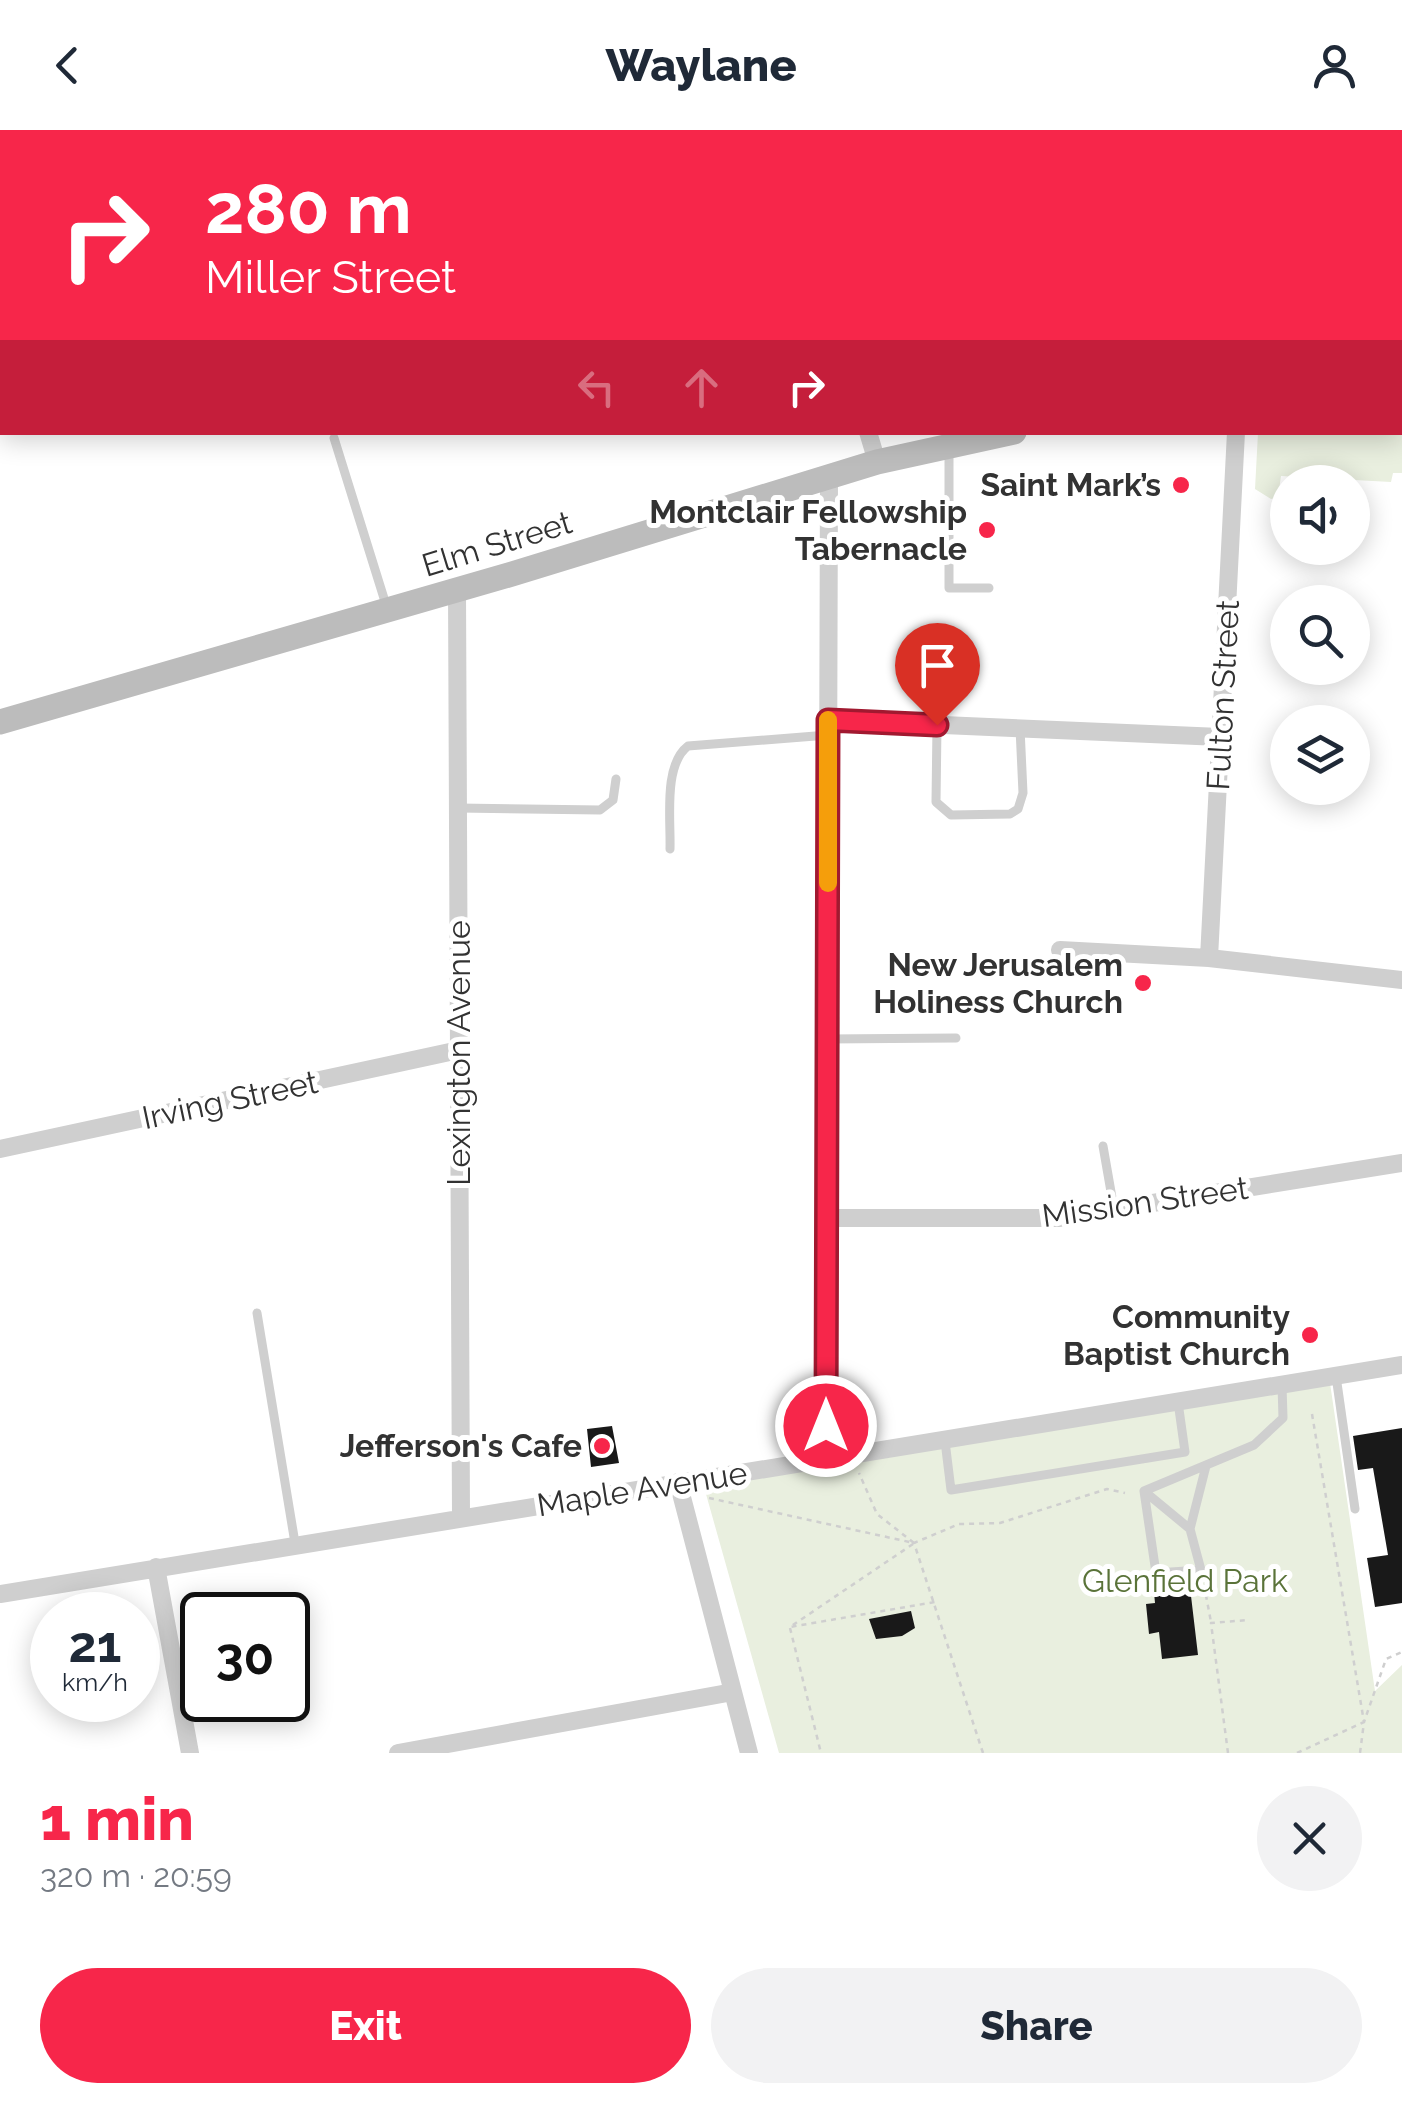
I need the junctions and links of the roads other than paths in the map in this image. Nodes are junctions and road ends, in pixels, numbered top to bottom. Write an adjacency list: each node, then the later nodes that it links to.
1 (869, 435): 6 (street)
2 (1000, 435): 5 (street, Elm Street)
3 (1236, 435): 15 (street, Fulton Street)
4 (334, 438): 10 (lane)
5 (949, 446): 6 (street, Elm Street); 8 (lane)
6 (876, 462): 7 (street, Elm Street)
7 (829, 476): 9 (street, Elm Street); 13 (street)
8 (989, 588)
9 (458, 590): 10 (street, Elm Street); 17 (street, Lexington Avenue)
10 (388, 610): 11 (street, Elm Street)
11 (0, 722)
12 (937, 725): 13 (street); 14 (street); 14 (lane)
13 (828, 728): 18 (lane); 23 (street)
14 (1020, 728): 15 (street)
15 (1220, 738): 20 (street, Fulton Street)
16 (616, 779): 17 (lane)
17 (458, 808): 24 (street, Lexington Avenue)
18 (670, 849)
19 (1060, 950): 20 (street)
20 (1209, 958): 21 (street)
21 (1402, 980)
22 (956, 1038): 23 (lane)
23 (827, 1039): 29 (street)
24 (459, 1050): 26 (street, Irving Street); 41 (street, Lexington Avenue)
25 (1103, 1146): 28 (lane)
26 (0, 1149)
27 (1402, 1163): 28 (street, Mission Street)
28 (1114, 1209): 29 (street, Mission Street)
29 (827, 1218): 36 (street)
30 (256, 1313): 43 (lane)
31 (1402, 1364): 32 (street, Maple Avenue)
32 (1336, 1376): 33 (street, Maple Avenue); 40 (lane)
33 (1282, 1384): 34 (street, Maple Avenue); 37 (lane)
34 (1178, 1402): 35 (street, Maple Avenue); 35 (lane)
35 (945, 1441): 36 (street, Maple Avenue)
36 (826, 1460): 38 (street, Maple Avenue)
37 (1206, 1466): 39 (lane); 42 (lane)
38 (678, 1482): 41 (street, Maple Avenue); 46 (street)
39 (1144, 1491): 42 (lane); 42 (lane)
40 (1355, 1510)
41 (461, 1517): 43 (street, Maple Avenue)
42 (1190, 1529)
43 (295, 1543): 44 (street, Maple Avenue)
44 (156, 1567): 45 (street, Maple Avenue); 47 (street)
45 (0, 1594)
46 (733, 1692): 48 (street); 49 (street)
47 (190, 1753)
48 (398, 1753)
49 (749, 1753)

